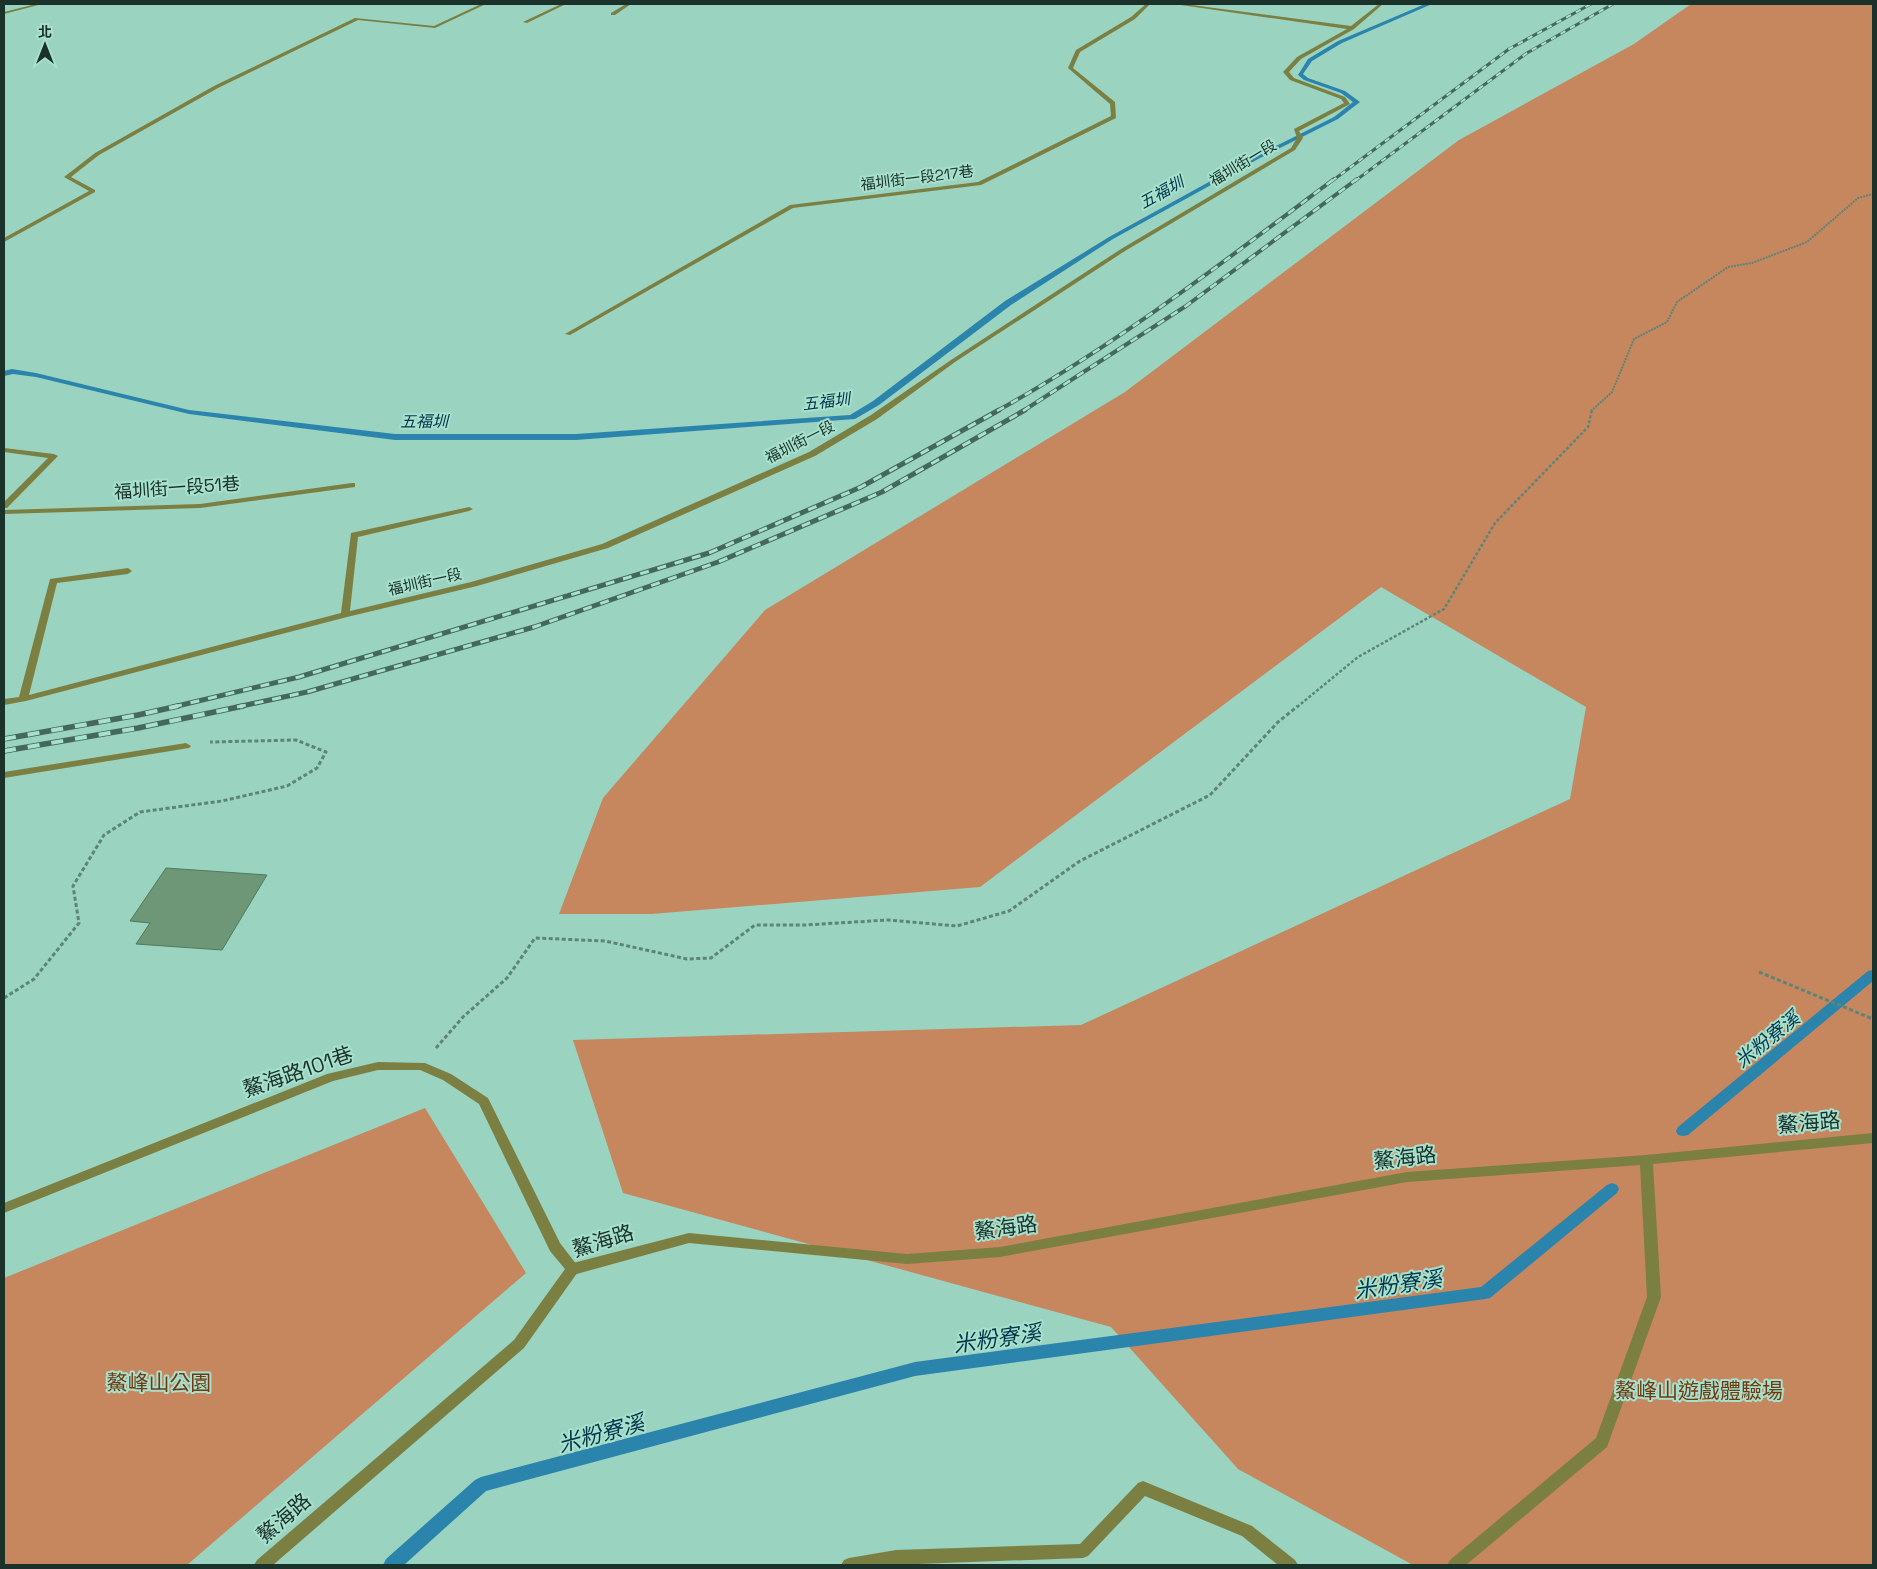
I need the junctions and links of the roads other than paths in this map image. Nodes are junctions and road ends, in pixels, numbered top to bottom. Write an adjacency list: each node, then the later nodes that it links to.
1 (40, 4): 8 (street)
2 (484, 4): 12 (street)
3 (564, 4): 10 (street)
4 (629, 4): 9 (street)
5 (1148, 4): 13 (street, 福圳街一段217巷)
6 (1176, 4): 11 (street)
7 (1381, 4): 11 (street, 福圳街一段)
8 (4, 13)
9 (613, 14)
10 (524, 22)
11 (1352, 28): 20 (street, 福圳街一段)
12 (4, 240)
13 (568, 334)
14 (4, 450): 16 (street)
15 (352, 485): 18 (street, 福圳街一段51巷)
16 (4, 506)
17 (469, 509): 20 (street)
18 (4, 512)
19 (128, 571): 21 (street)
20 (345, 615): 21 (street, 福圳街一段)
21 (23, 699): 22 (street, 福圳街一段)
22 (4, 702)
23 (186, 746): 24 (street)
24 (4, 775)
25 (1873, 1138): 26 (street, 鰲海路)
26 (1646, 1160): 28 (street, 鰲海路); 32 (street)
27 (4, 1208): 28 (street, 鰲海路101巷)
28 (573, 1269): 29 (street, 鰲海路)
29 (262, 1565)
30 (849, 1565): 31 (street)
31 (1290, 1565)
32 (1455, 1565)

